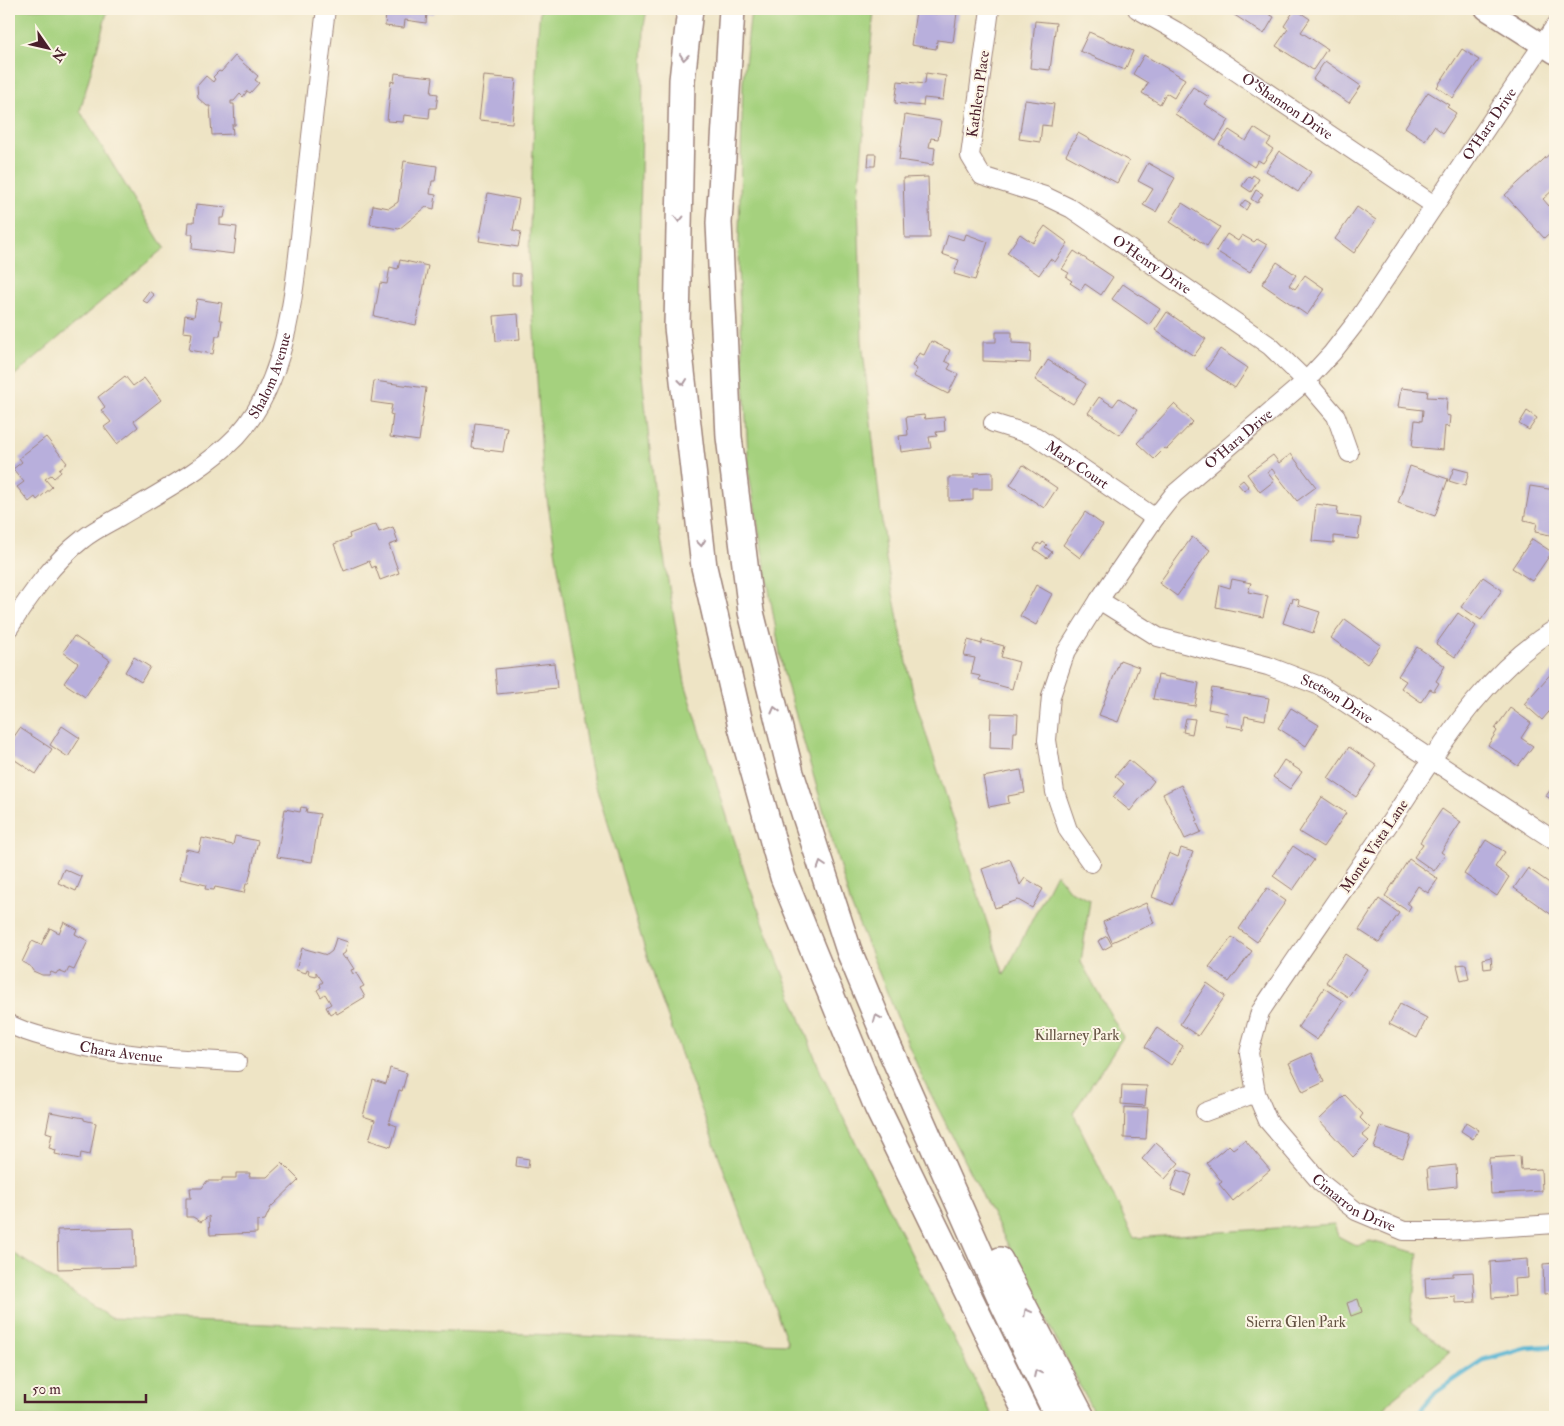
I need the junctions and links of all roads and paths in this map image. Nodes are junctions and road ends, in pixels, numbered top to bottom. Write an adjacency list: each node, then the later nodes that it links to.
1 (326, 9): 16 (street, Shalom Avenue)
2 (690, 9): 28 (highway, one-way to 28)
3 (732, 9): 22 (highway, one-way to 3)
4 (990, 9): 9 (street, Kathleen Place)
5 (1138, 9): 10 (street, O'Shannon Drive)
6 (1486, 9): 8 (main road)
7 (1555, 26): 8 (street, O'Hara Drive)
8 (1549, 49): 10 (street, O'Hara Drive)
9 (982, 176): 11 (street, O'Henry Drive)
10 (1434, 205): 11 (street, O'Hara Drive)
11 (1306, 381): 13 (street, O'Henry Drive); 14 (street, O'Hara Drive)
12 (993, 423): 14 (street, Mary Court)
13 (1349, 453)
14 (1155, 518): 15 (street, O'Hara Drive)
15 (1099, 600): 18 (street, Stetson Drive); 20 (street, O'Hara Drive)
16 (9, 628)
17 (1555, 629): 18 (street, Monte Vista Lane)
18 (1432, 760): 19 (street, Stetson Drive); 24 (street, Monte Vista Lane)
19 (1555, 841)
20 (1091, 863)
21 (9, 1024): 23 (street, Chara Avenue)
22 (889, 1047): 29 (highway, one-way to 22); 30 (highway, one-way to 22)
23 (237, 1062)
24 (1256, 1093): 25 (street); 26 (street, Monte Vista Lane)
25 (1204, 1112)
26 (1268, 1121): 27 (street, Cimarron Drive)
27 (1555, 1224)
28 (1028, 1417)
29 (1058, 1417)
30 (1082, 1417)

